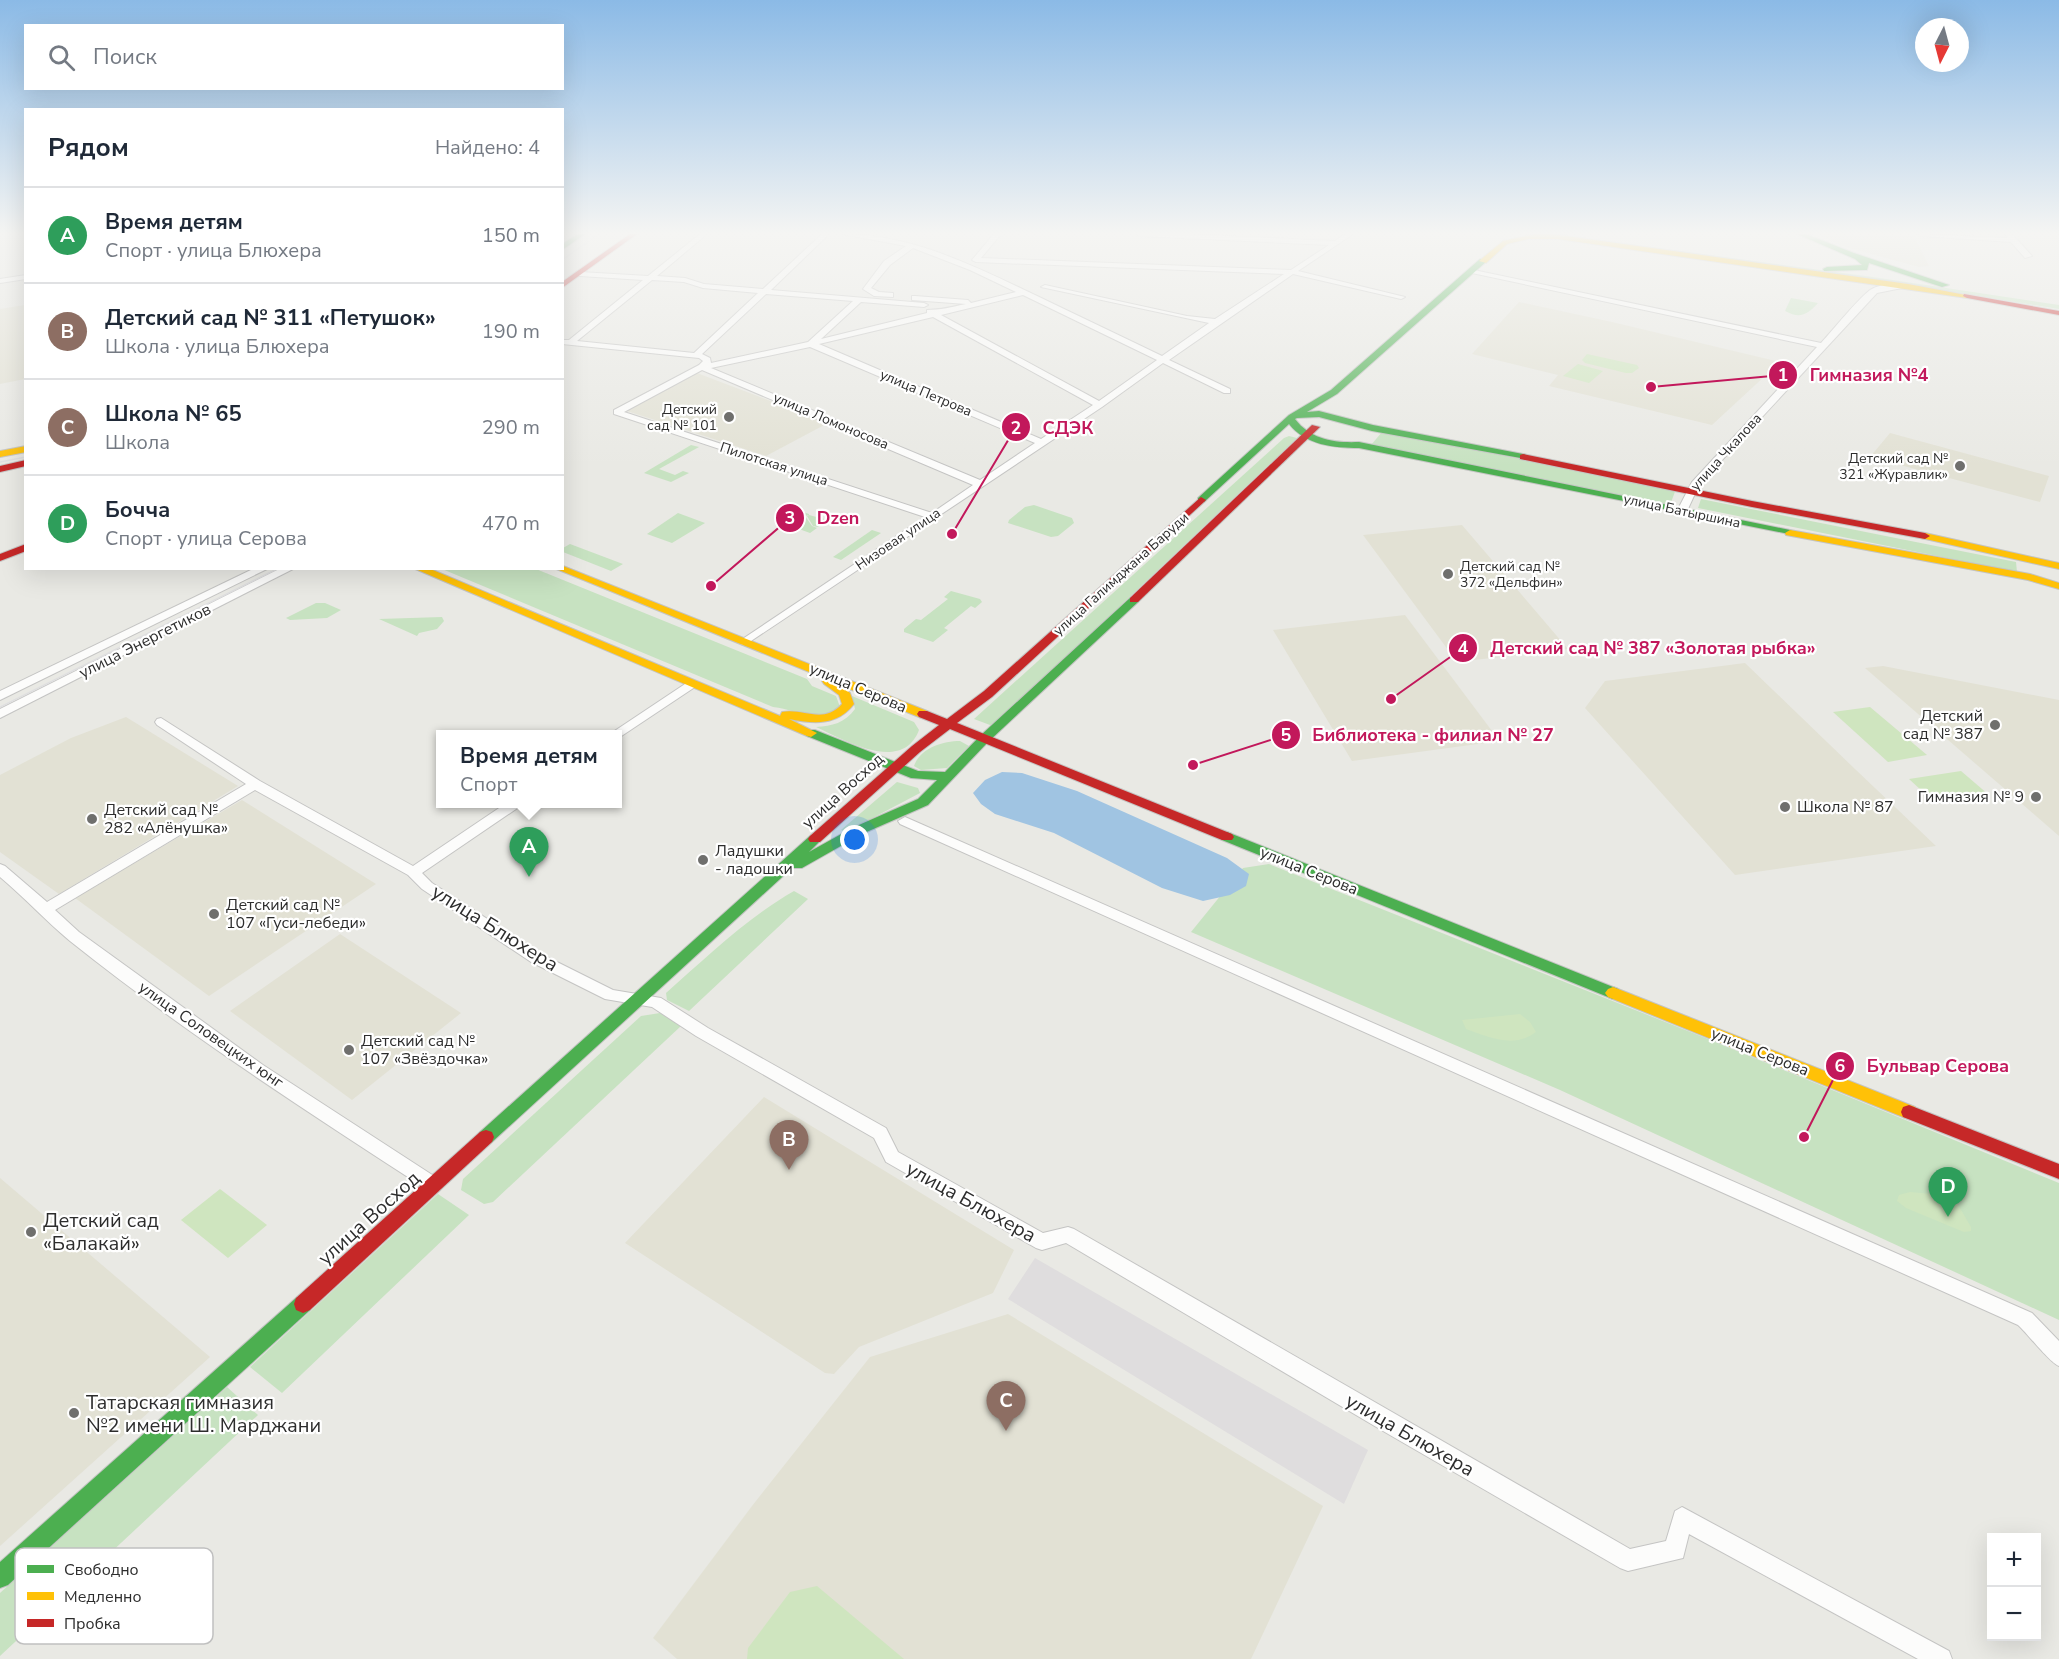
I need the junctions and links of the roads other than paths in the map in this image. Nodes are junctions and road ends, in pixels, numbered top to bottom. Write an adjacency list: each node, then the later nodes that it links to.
1 (607, 311): 13 (street)
2 (743, 311): 16 (street)
3 (846, 311): 14 (street)
4 (944, 311): 11 (street)
5 (1065, 311): 17 (street)
6 (1157, 311): 12 (street)
7 (1232, 311): 12 (street, Низовая улица)
8 (1426, 311): 20 (street)
9 (1661, 311): 15 (street)
10 (1855, 311): 15 (street, улица Чкалова)
11 (932, 314): 14 (street); 21 (street)
12 (1216, 322): 17 (street, Низовая улица)
13 (567, 342): 16 (street)
14 (811, 344): 18 (street); 25 (street, улица Петрова)
15 (1822, 346): 31 (street, улица Чкалова)
16 (696, 355): 18 (street)
17 (1163, 359): 19 (street); 21 (street, Низовая улица)
18 (702, 367): 30 (street, улица Ломоносова); 33 (street, Пилотская улица)
19 (1227, 391)
20 (1334, 392): 22 (street, улица Галимджана Баруди); 23 (street)
21 (1099, 405): 25 (street, Низовая улица)
22 (1293, 417): 23 (street, улица Батыршина); 24 (street); 49 (street, улица Галимджана Баруди)
23 (1328, 417): 24 (street, улица Галимджана Баруди); 31 (street, улица Батыршина)
24 (1306, 434): 32 (street, улица Батыршина); 51 (street, улица Галимджана Баруди)
25 (1042, 443): 30 (street, Низовая улица)
26 (24, 449): 27 (street)
27 (0, 454)
28 (24, 462): 29 (street)
29 (0, 468)
30 (980, 484): 33 (street, Низовая улица)
31 (1691, 490): 32 (street, улица Чкалова); 36 (street, улица Батыршина)
32 (1682, 511): 41 (street, улица Батыршина)
33 (932, 516): 42 (street, Низовая улица)
34 (24, 548): 35 (street)
35 (0, 558)
36 (2059, 566)
37 (260, 570): 45 (street, улица Энергетиков)
38 (286, 570): 47 (street, улица Энергетиков)
39 (423, 570): 44 (street)
40 (564, 570): 42 (street, улица Серова)
41 (2059, 586)
42 (745, 642): 43 (street, улица Серова)
43 (808, 666): 46 (street); 49 (street, улица Серова)
44 (691, 684): 46 (street); 50 (street)
45 (0, 696)
46 (752, 710): 52 (street)
47 (0, 714)
48 (161, 722): 54 (street, улица Блюхера)
49 (948, 724): 51 (street, улица Серова); 52 (street, улица Восход)
50 (622, 731)
51 (984, 739): 53 (street, улица Восход); 62 (street, улица Серова)
52 (895, 767): 53 (street); 59 (street, улица Восход)
53 (949, 776): 59 (street, улица Восход)
54 (255, 784): 58 (street, улица Блюхера); 60 (street)
55 (508, 808): 58 (street)
56 (905, 821): 64 (street)
57 (0, 869): 60 (street, улица Соловецких юнг)
58 (413, 872): 61 (street, улица Блюхера)
59 (762, 886): 61 (street, улица Восход)
60 (46, 909): 63 (street, улица Соловецких юнг)
61 (639, 999): 63 (street, улица Восход); 68 (street, улица Блюхера)
62 (2059, 1172)
63 (434, 1185): 65 (street, улица Восход)
64 (2059, 1357)
65 (32, 1548)
66 (15, 1563): 67 (street, улица Восход)
67 (0, 1577)
68 (1941, 1659)

